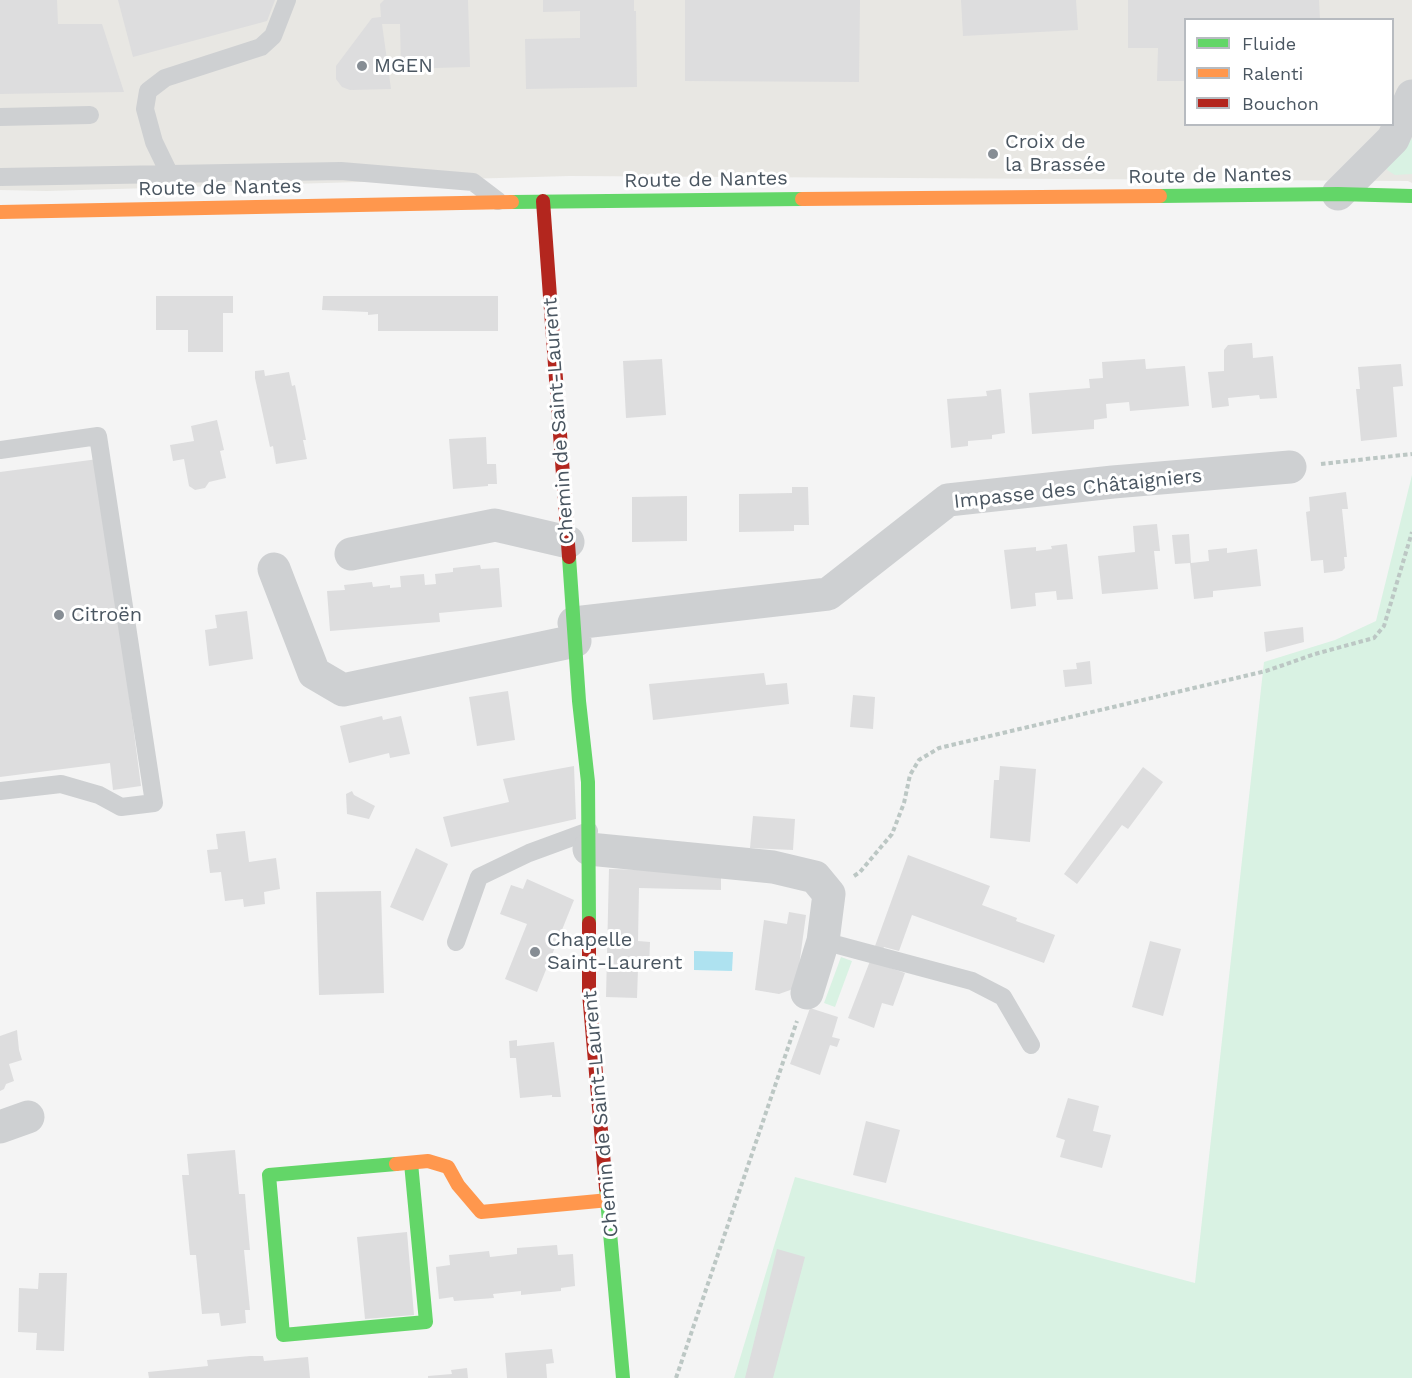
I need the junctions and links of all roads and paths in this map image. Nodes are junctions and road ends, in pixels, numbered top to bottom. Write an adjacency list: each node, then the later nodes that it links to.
1 (287, 0): 5 (lane)
2 (1412, 96): 7 (street)
3 (90, 114): 4 (lane)
4 (0, 117)
5 (169, 173): 6 (lane); 10 (lane)
6 (0, 177)
7 (1338, 194): 8 (street, Route de Nantes); 9 (street, Route de Nantes)
8 (1412, 196)
9 (543, 201): 10 (street, Route de Nantes); 16 (street, Chemin de Saint-Laurent)
10 (500, 202): 11 (street, Route de Nantes)
11 (0, 212)
12 (0, 450): 20 (lane)
13 (1412, 454): 14 (path)
14 (1290, 467): 19 (street, Impasse des Châtaigniers)
15 (1412, 532): 22 (path)
16 (568, 542): 17 (street); 19 (street, Chemin de Saint-Laurent)
17 (351, 554)
18 (274, 569): 19 (street)
19 (574, 632): 21 (street, Chemin de Saint-Laurent)
20 (0, 791)
21 (589, 840): 22 (street); 24 (lane); 28 (street, Chemin de Saint-Laurent)
22 (829, 894): 23 (street)
23 (823, 941): 25 (street); 26 (lane)
24 (456, 942)
25 (807, 993): 30 (path)
26 (1031, 1046)
27 (411, 1163): 27 (street); 28 (street)
28 (609, 1200): 29 (street, Chemin de Saint-Laurent)
29 (623, 1378)
30 (676, 1378)

